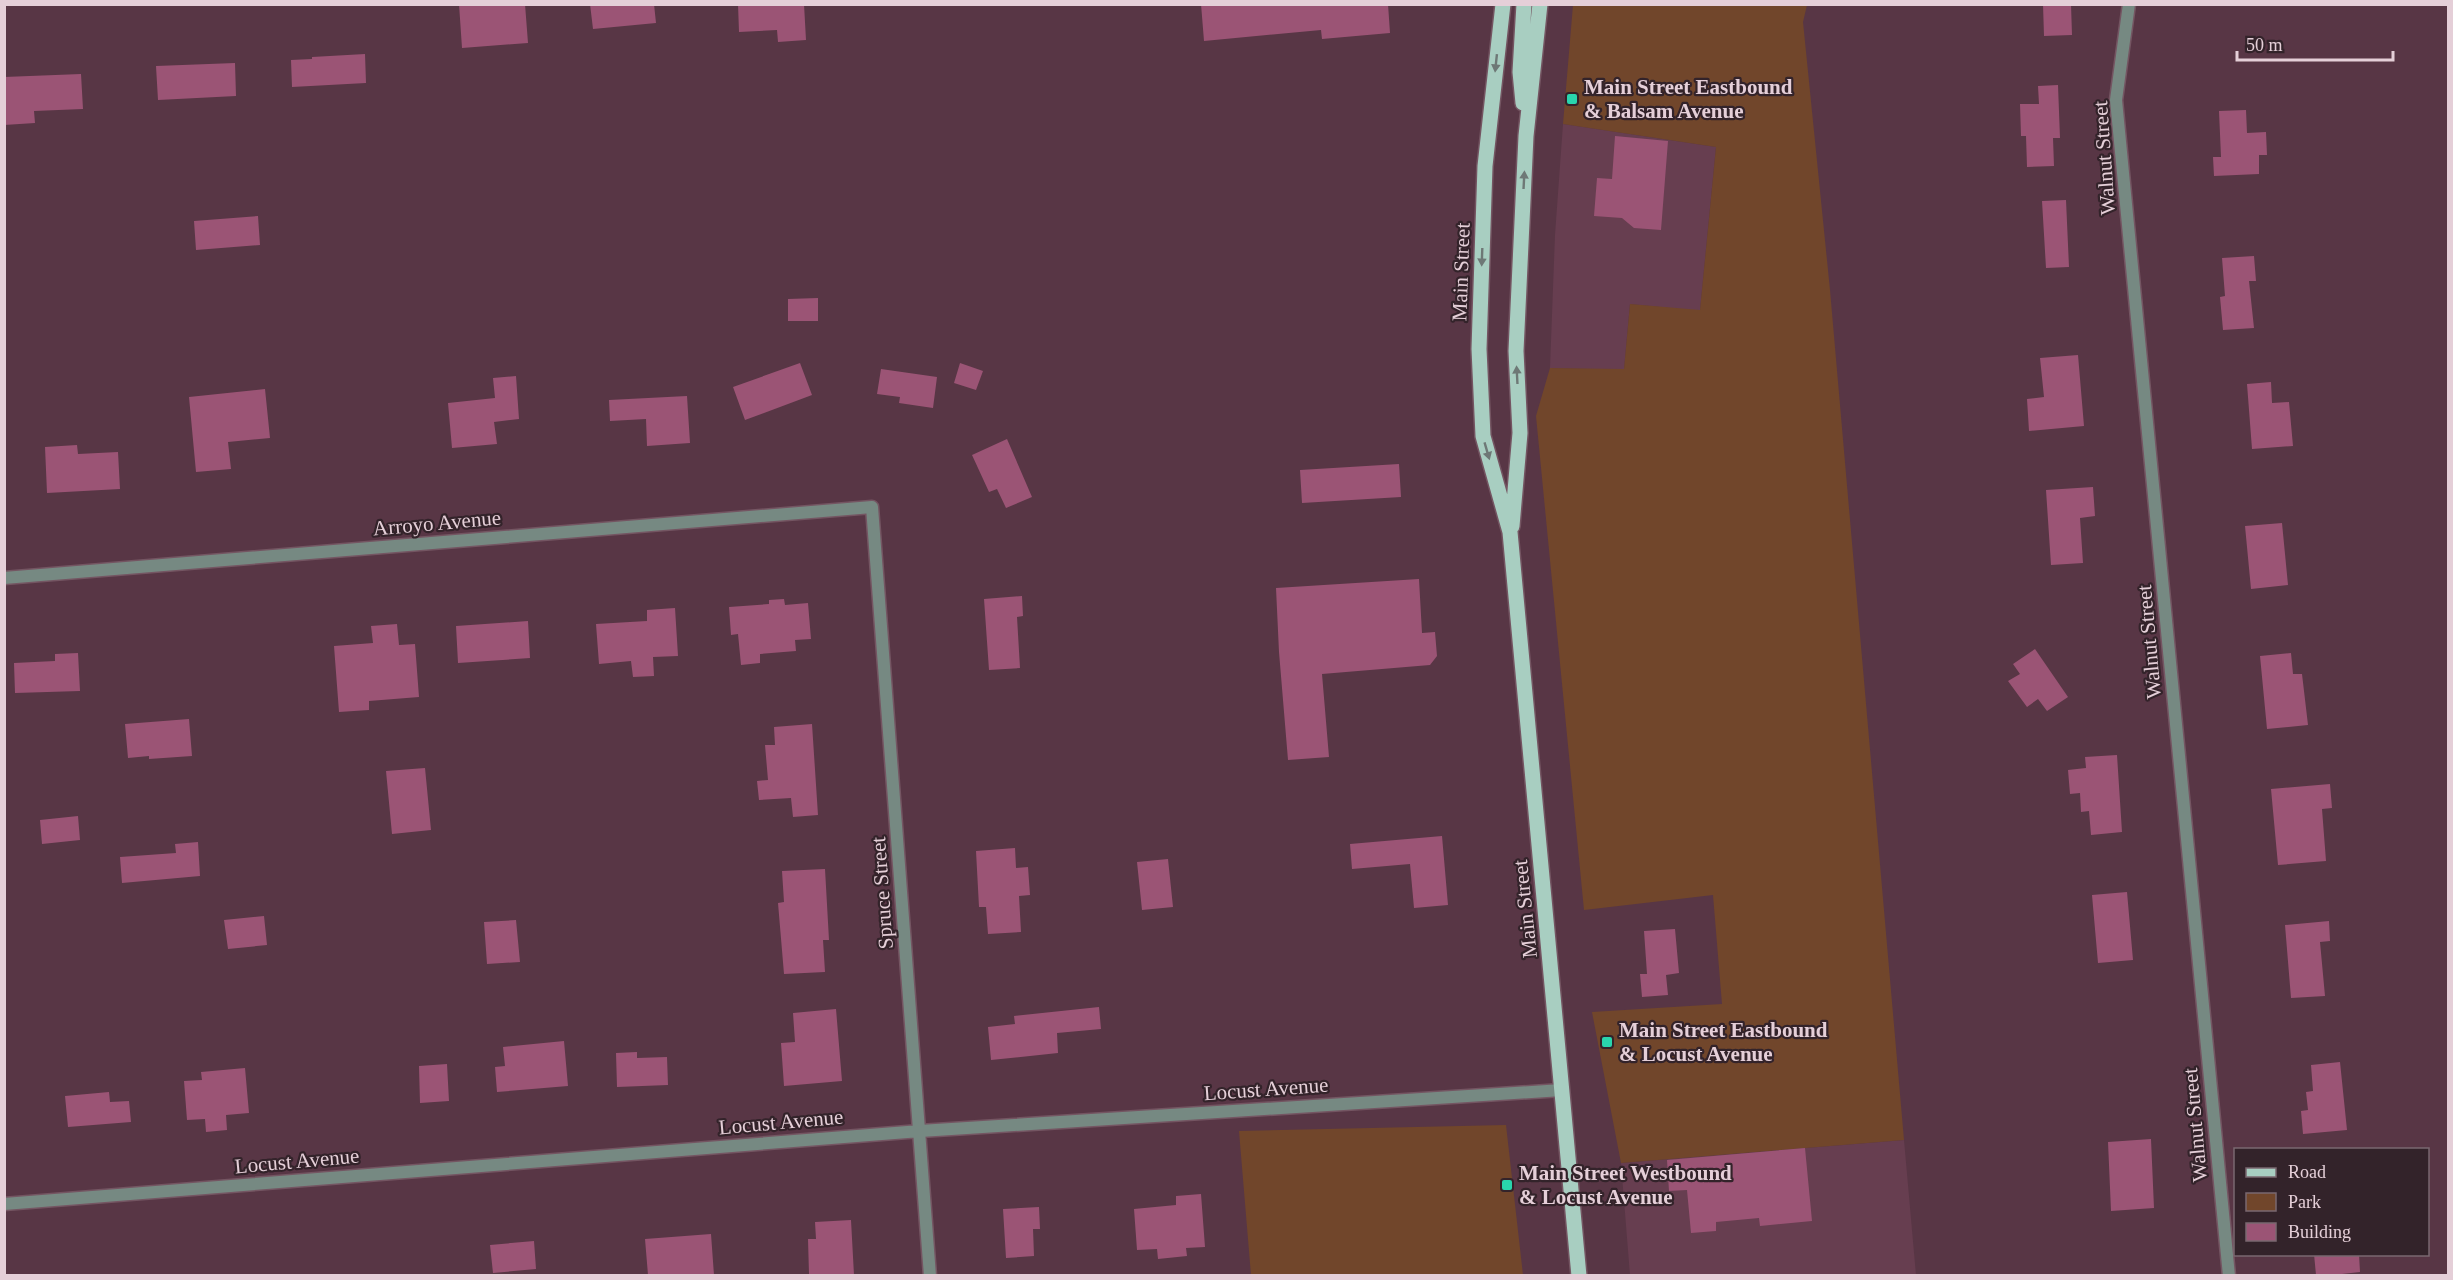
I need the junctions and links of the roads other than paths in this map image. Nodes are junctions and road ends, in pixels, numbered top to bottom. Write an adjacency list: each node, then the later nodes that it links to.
1 (1503, 4): 7 (main road, Main Street, one-way to 7)
2 (1524, 4): 5 (main road)
3 (1540, 4): 5 (main road, Main Street)
4 (2129, 4): 14 (street, Walnut Street)
5 (1526, 136): 7 (main road, Main Street, one-way to 5)
6 (872, 507): 8 (street, Arroyo Avenue); 10 (street, Spruce Street)
7 (1511, 538): 9 (main road, Main Street)
8 (4, 578)
9 (1562, 1090): 10 (street, Locust Avenue); 13 (main road, Main Street)
10 (920, 1131): 11 (street, Locust Avenue); 12 (street, Spruce Street)
11 (4, 1204)
12 (930, 1275)
13 (1579, 1275)
14 (2229, 1275)

